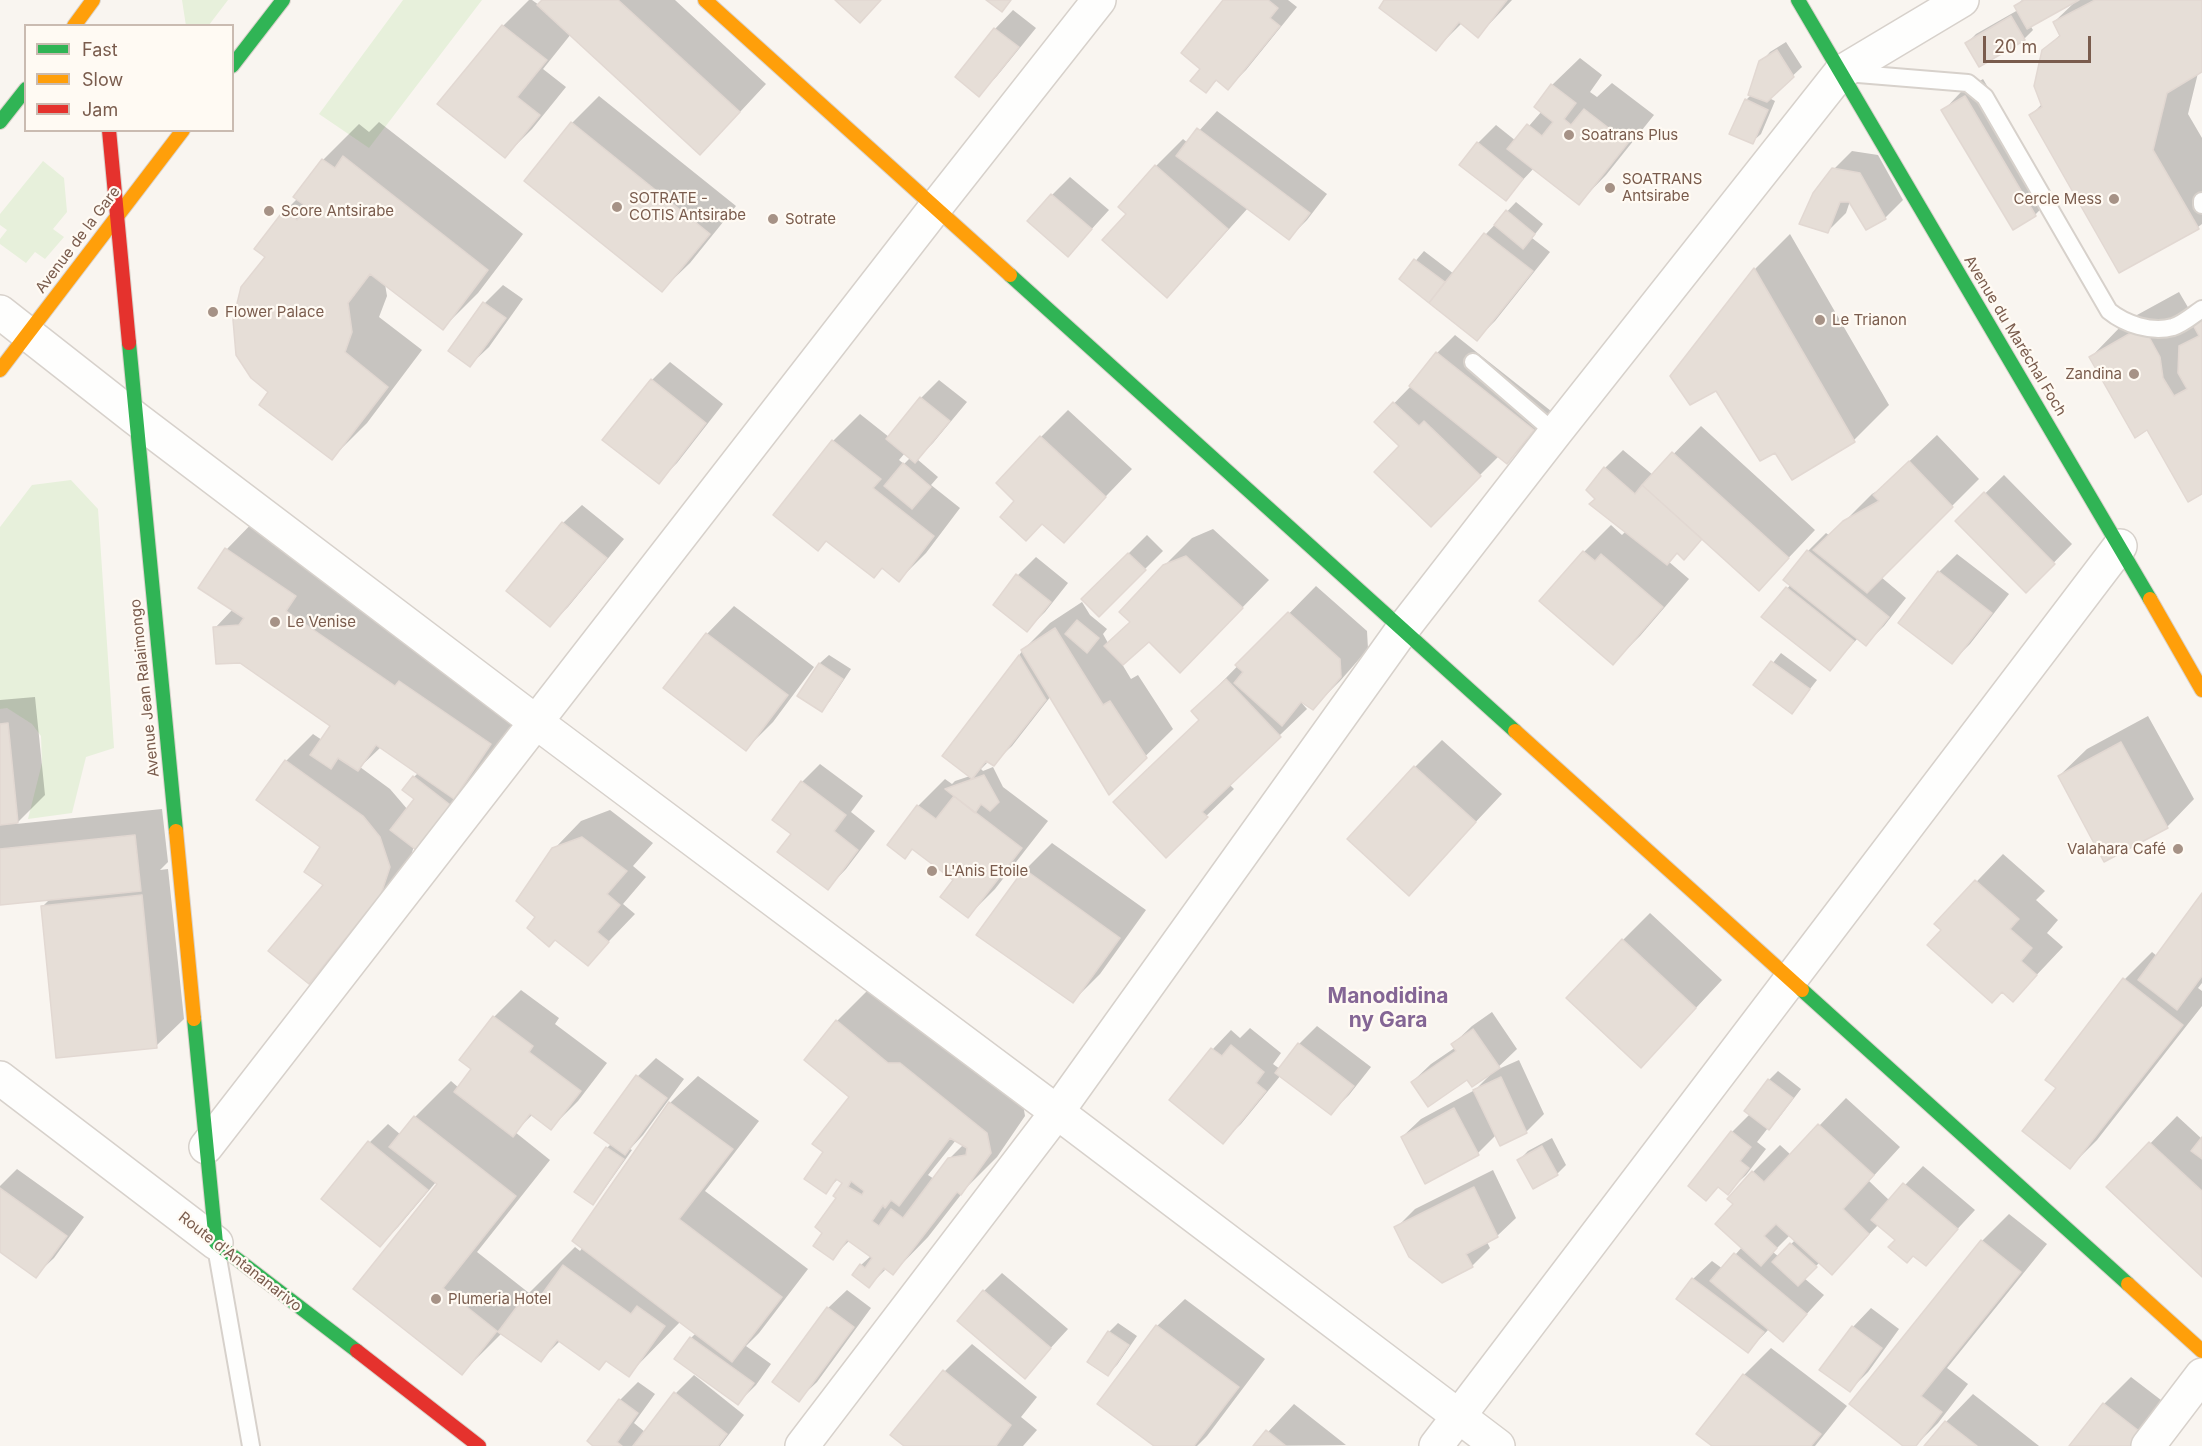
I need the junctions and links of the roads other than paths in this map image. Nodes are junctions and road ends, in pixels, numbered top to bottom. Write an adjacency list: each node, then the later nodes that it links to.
1 (94, 0): 7 (street); 8 (street)
2 (283, 0): 9 (street)
3 (705, 0): 15 (street)
4 (1099, 0): 15 (street)
5 (1798, 0): 10 (street, Avenue du Maréchal Foch)
6 (1962, 0): 10 (street)
7 (97, 17)
8 (76, 24)
9 (234, 63)
10 (1840, 73): 17 (lane); 23 (street); 24 (street, Avenue du Maréchal Foch)
11 (24, 92): 12 (street)
12 (0, 122)
13 (109, 132): 16 (street, Avenue Jean Ralaimongo)
14 (181, 132): 16 (street, Avenue de la Gare)
15 (935, 208): 25 (street); 27 (street)
16 (118, 215): 19 (street, Avenue de la Gare); 22 (street, Avenue Jean Ralaimongo)
17 (2202, 309)
18 (0, 312): 19 (street)
19 (27, 334): 21 (street, Avenue de la Gare); 22 (street)
20 (1473, 362): 23 (lane)
21 (0, 370)
22 (135, 417): 27 (street); 31 (street, Avenue Jean Ralaimongo)
23 (1555, 433): 25 (street)
24 (2120, 546): 26 (street, Avenue du Maréchal Foch); 28 (street)
25 (1402, 630): 28 (street); 30 (street)
26 (2202, 690)
27 (536, 722): 30 (street); 31 (street)
28 (1790, 979): 33 (street); 35 (street)
29 (0, 1078): 32 (street, Route d'Antananarivo)
30 (1057, 1112): 35 (street); 38 (street)
31 (206, 1147): 32 (street, Avenue Jean Ralaimongo)
32 (216, 1243): 36 (lane); 37 (street, Route d'Antananarivo)
33 (2202, 1351)
34 (2202, 1375): 41 (street)
35 (1461, 1416): 39 (street); 40 (street)
36 (251, 1446)
37 (479, 1446)
38 (802, 1446)
39 (1436, 1446)
40 (1498, 1446)
41 (2148, 1446)

